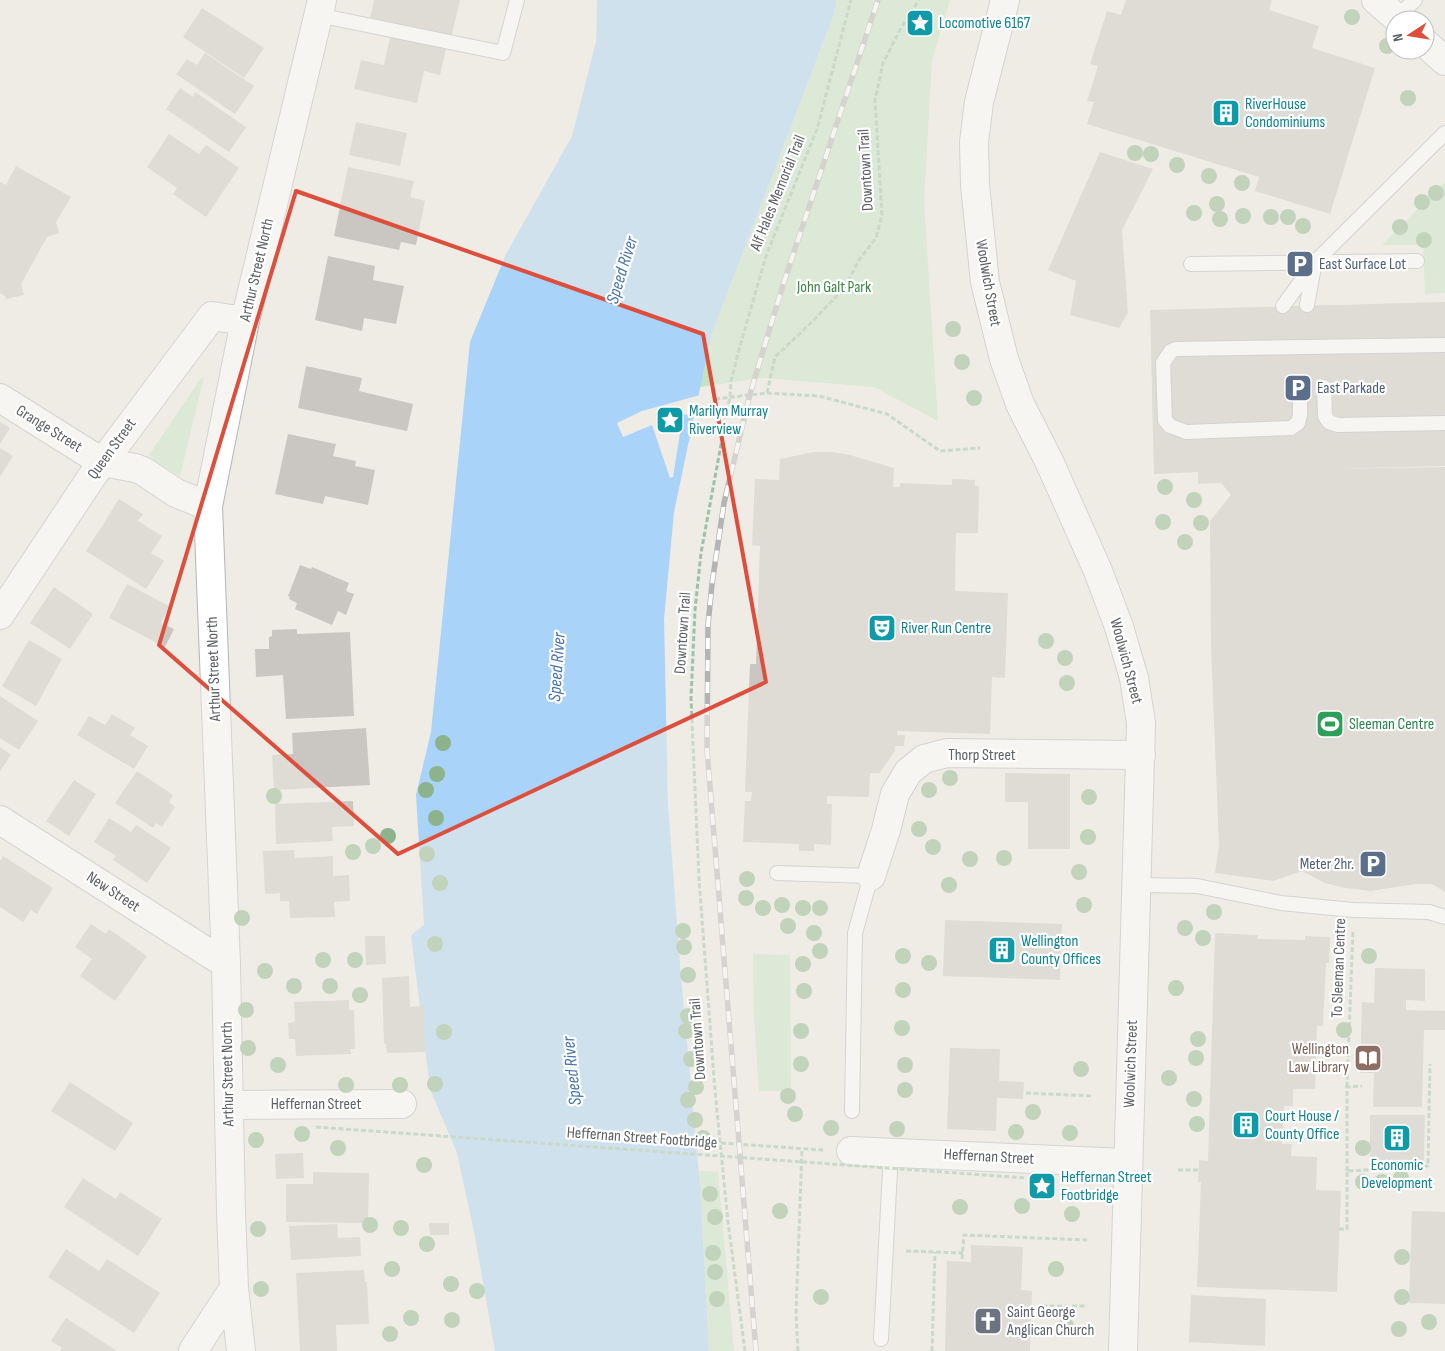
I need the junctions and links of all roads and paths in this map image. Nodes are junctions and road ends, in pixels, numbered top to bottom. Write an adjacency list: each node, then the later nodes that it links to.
1 (517, 0): 6 (lane)
2 (851, 0): 21 (path, Alf Hales Memorial Trail)
3 (919, 0): 20 (path, Downtown Trail)
4 (1005, 0): 29 (street, Woolwich Street)
5 (1376, 0): 7 (street)
6 (320, 7): 16 (street, Arthur Street North)
7 (1397, 10)
8 (1435, 52): 9 (street)
9 (1445, 61)
10 (1445, 132): 12 (lane)
11 (1417, 260): 12 (lane)
12 (1315, 262): 13 (lane); 14 (lane); 15 (lane)
13 (1191, 264)
14 (1307, 305)
15 (1283, 306)
16 (244, 321): 26 (street, Queen Street); 27 (street, Arthur Street North)
17 (1445, 345): 18 (lane)
18 (1300, 388)
19 (1324, 388): 24 (lane)
20 (767, 393): 21 (path); 25 (path)
21 (730, 396): 23 (path); 46 (path, Downtown Trail)
22 (0, 398): 26 (street, Grange Street)
23 (716, 399)
24 (1445, 423)
25 (980, 448)
26 (102, 462): 27 (street, Grange Street); 28 (street, Queen Street)
27 (208, 506): 36 (street, Arthur Street North)
28 (0, 615)
29 (1141, 755): 32 (street, Thorp Street); 33 (street, Woolwich Street)
30 (0, 820): 36 (street, New Street)
31 (777, 873): 32 (lane)
32 (871, 876): 44 (lane)
33 (1137, 885): 34 (lane); 50 (street, Woolwich Street)
34 (1353, 910): 35 (lane); 39 (path, To Sleeman Centre)
35 (1445, 917)
36 (226, 964): 43 (street, Arthur Street North)
37 (1430, 1064): 53 (path)
38 (1362, 1086): 39 (path)
39 (1347, 1087): 53 (path, To Sleeman Centre)
40 (1026, 1093): 41 (path)
41 (1093, 1096)
42 (402, 1104): 43 (street, Heffernan Street)
43 (229, 1105): 61 (street, Arthur Street North)
44 (852, 1111)
45 (316, 1127): 54 (path, Heffernan Street Footbridge, bridge)
46 (721, 1143): 47 (path); 67 (path, Downtown Trail)
47 (802, 1149): 48 (path); 68 (path)
48 (851, 1151): 49 (street, Heffernan Street)
49 (891, 1152): 50 (street, Heffernan Street); 64 (lane)
50 (1127, 1163): 70 (street, Woolwich Street)
51 (1178, 1170): 52 (path)
52 (1198, 1170)
53 (1347, 1171): 55 (path, To Sleeman Centre)
54 (1026, 1178)
55 (1339, 1229)
56 (1087, 1240): 59 (path)
57 (918, 1252): 58 (path)
58 (935, 1252): 59 (path); 69 (path)
59 (963, 1253): 60 (path)
60 (962, 1259)
61 (234, 1288): 65 (street); 66 (street, Arthur Street North)
62 (1042, 1306): 63 (path)
63 (1085, 1306)
64 (881, 1339)
65 (193, 1351)
66 (241, 1351)
67 (745, 1351)
68 (798, 1351)
69 (932, 1351)
70 (1122, 1351)

